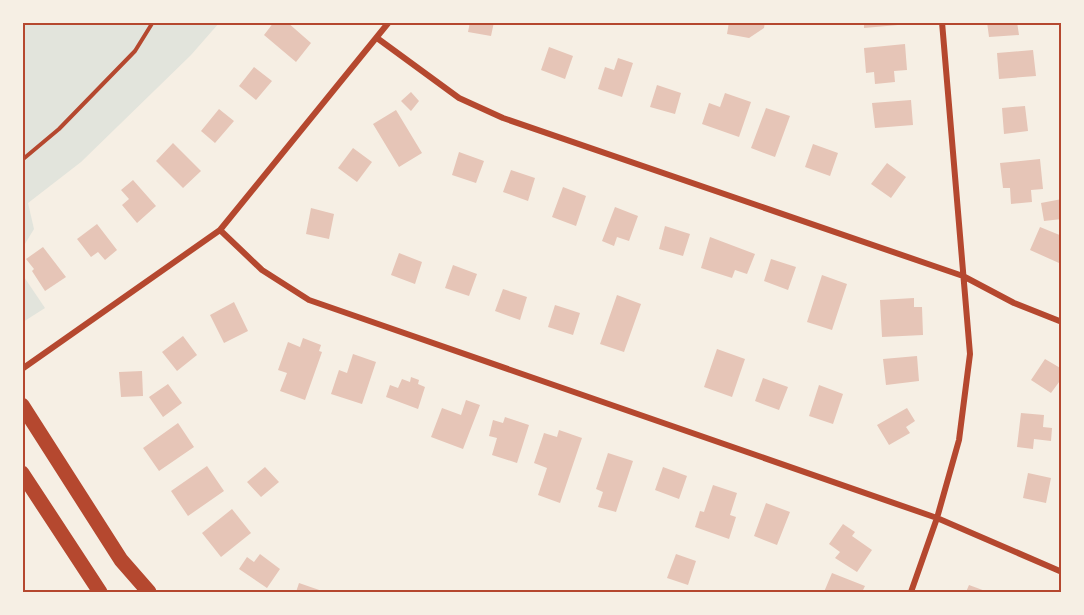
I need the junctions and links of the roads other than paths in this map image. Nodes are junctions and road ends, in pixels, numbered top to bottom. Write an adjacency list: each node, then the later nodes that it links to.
1 (389, 22): 3 (street)
2 (942, 22): 5 (street)
3 (377, 39): 4 (street); 5 (street)
4 (220, 230): 7 (street); 10 (street)
5 (963, 276): 6 (street); 10 (street)
6 (1062, 322)
7 (22, 369)
8 (22, 405): 13 (main road)
9 (22, 473): 12 (main road)
10 (937, 518): 11 (street); 14 (street)
11 (1062, 572)
12 (95, 591)
13 (149, 592)
14 (911, 592)

